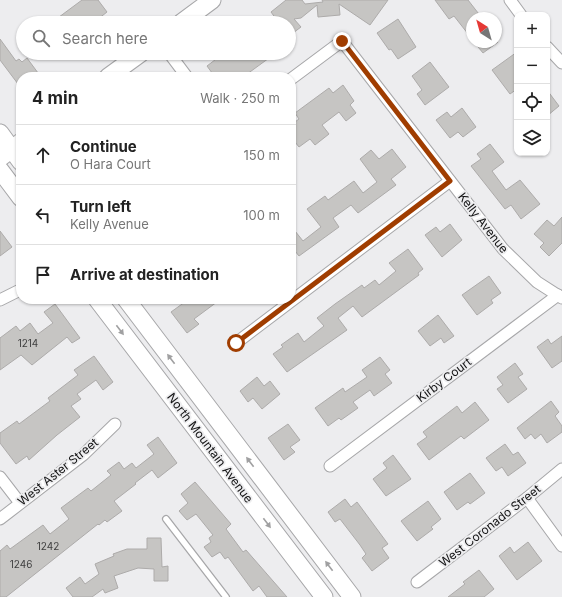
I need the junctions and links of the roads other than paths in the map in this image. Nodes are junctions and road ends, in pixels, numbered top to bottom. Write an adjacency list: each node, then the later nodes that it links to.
1 (212, 0): 4 (main road)
2 (513, 1): 3 (street)
3 (519, 12)
4 (190, 16)
5 (548, 48): 8 (street)
6 (131, 60): 9 (main road)
7 (174, 60): 10 (street)
8 (562, 63)
9 (115, 72)
10 (183, 72)
11 (296, 76): 15 (street, Kelly Avenue)
12 (0, 133): 13 (main road)
13 (13, 153)
14 (0, 170): 16 (main road)
15 (450, 181): 18 (street, Kelly Avenue); 19 (street)
16 (16, 191)
17 (16, 292): 20 (street)
18 (560, 296): 26 (street, Kirby Court)
19 (296, 298)
20 (0, 300)
21 (101, 304): 36 (main road, North Mountain Avenue, one-way to 36)
22 (130, 304): 37 (main road, North Mountain Avenue, one-way to 22)
23 (288, 304): 24 (street)
24 (236, 343)
25 (115, 424): 30 (street, West Aster Street)
26 (330, 466)
27 (562, 469): 29 (street, West Coronado Street)
28 (0, 477): 30 (street)
29 (527, 498): 33 (street); 34 (street, West Coronado Street)
30 (20, 503): 31 (street, West Aster Street)
31 (0, 519)
32 (166, 519): 35 (lane)
33 (562, 546)
34 (417, 582)
35 (226, 597)
36 (324, 597)
37 (352, 597)

